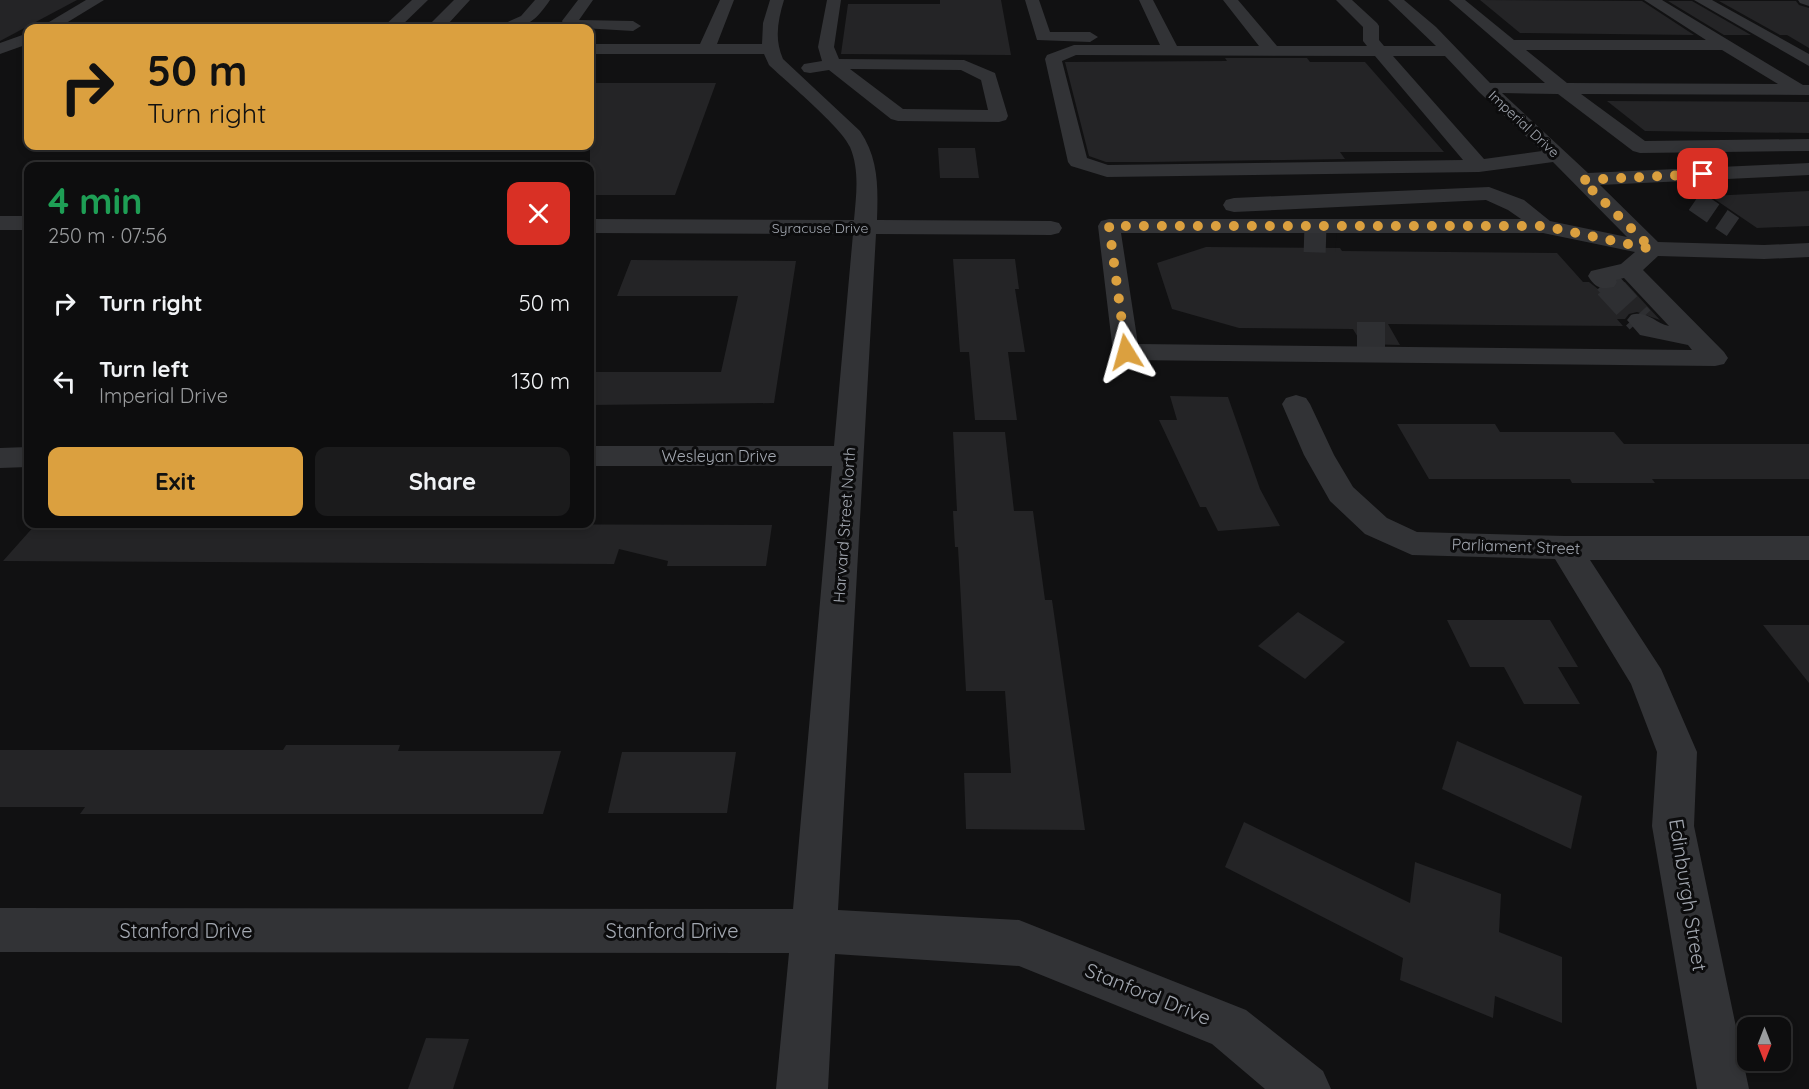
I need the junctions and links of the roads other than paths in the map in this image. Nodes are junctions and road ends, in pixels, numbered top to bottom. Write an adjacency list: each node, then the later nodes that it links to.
1 (97, 0): 18 (street)
2 (421, 0): 19 (street)
3 (463, 0): 20 (street)
4 (543, 0): 21 (street)
5 (586, 0): 22 (street)
6 (834, 0): 41 (street)
7 (1032, 0): 27 (street)
8 (1146, 0): 29 (street)
9 (1215, 0): 29 (street)
10 (1230, 0): 36 (street)
11 (1343, 0): 37 (street)
12 (1395, 0): 25 (street, Imperial Drive)
13 (1456, 0): 26 (street)
14 (1651, 0): 31 (street)
15 (1701, 0): 40 (street)
16 (727, 2): 17 (street); 32 (street)
17 (764, 3): 39 (street)
18 (54, 24)
19 (394, 24)
20 (442, 24)
21 (526, 24)
22 (571, 24)
23 (594, 25): 24 (street)
24 (647, 26)
25 (1430, 30): 26 (street); 38 (street, Imperial Drive)
26 (1493, 30): 30 (street)
27 (1125, 37)
28 (24, 40): 34 (street)
29 (1168, 44): 36 (street); 47 (street)
30 (1512, 45): 31 (street); 43 (street)
31 (1722, 45): 44 (street)
32 (707, 48): 33 (street); 39 (street)
33 (594, 49)
34 (0, 50): 35 (street)
35 (24, 50)
36 (1272, 51): 37 (street)
37 (1379, 51): 38 (street); 47 (street)
38 (1450, 51): 42 (street, Imperial Drive)
39 (777, 60): 41 (street); 59 (street, Harvard Street North)
40 (1809, 61)
41 (832, 64): 41 (street)
42 (1485, 88): 43 (street); 46 (street, Imperial Drive)
43 (1562, 88): 44 (street); 45 (street)
44 (1804, 91)
45 (1809, 145)
46 (1558, 155): 47 (street); 50 (street, Imperial Drive)
47 (1479, 166)
48 (1809, 170): 49 (street)
49 (1661, 176): 50 (street); 51 (street)
50 (1582, 180): 62 (street, Imperial Drive)
51 (1687, 195)
52 (0, 223): 53 (street)
53 (24, 223)
54 (594, 226): 59 (street, Syracuse Drive)
55 (1109, 226): 56 (street); 57 (street); 70 (street)
56 (1270, 226): 57 (street); 61 (street)
57 (1543, 226): 62 (street)
58 (1733, 227): 64 (street)
59 (866, 228): 60 (street, Syracuse Drive); 73 (street, Harvard Street North)
60 (1051, 228)
61 (1304, 242)
62 (1652, 249): 64 (street); 65 (street)
63 (1809, 250): 64 (street)
64 (1764, 252)
65 (1629, 270): 66 (street); 69 (street)
66 (1605, 282)
67 (1640, 320): 69 (street)
68 (1395, 336): 70 (street)
69 (1696, 339): 70 (street)
70 (1432, 355)
71 (1296, 404): 76 (street, Parliament Street)
72 (594, 456): 73 (street, Wesleyan Drive)
73 (849, 456): 79 (street, Harvard Street North)
74 (24, 457): 75 (street)
75 (0, 458)
76 (1565, 548): 77 (street, Parliament Street); 82 (street, Edinburgh Street)
77 (1809, 548)
78 (0, 930): 79 (street, Stanford Drive)
79 (814, 931): 80 (street, Harvard Street North); 81 (street, Stanford Drive)
80 (802, 1089)
81 (1305, 1089)
82 (1723, 1089)

